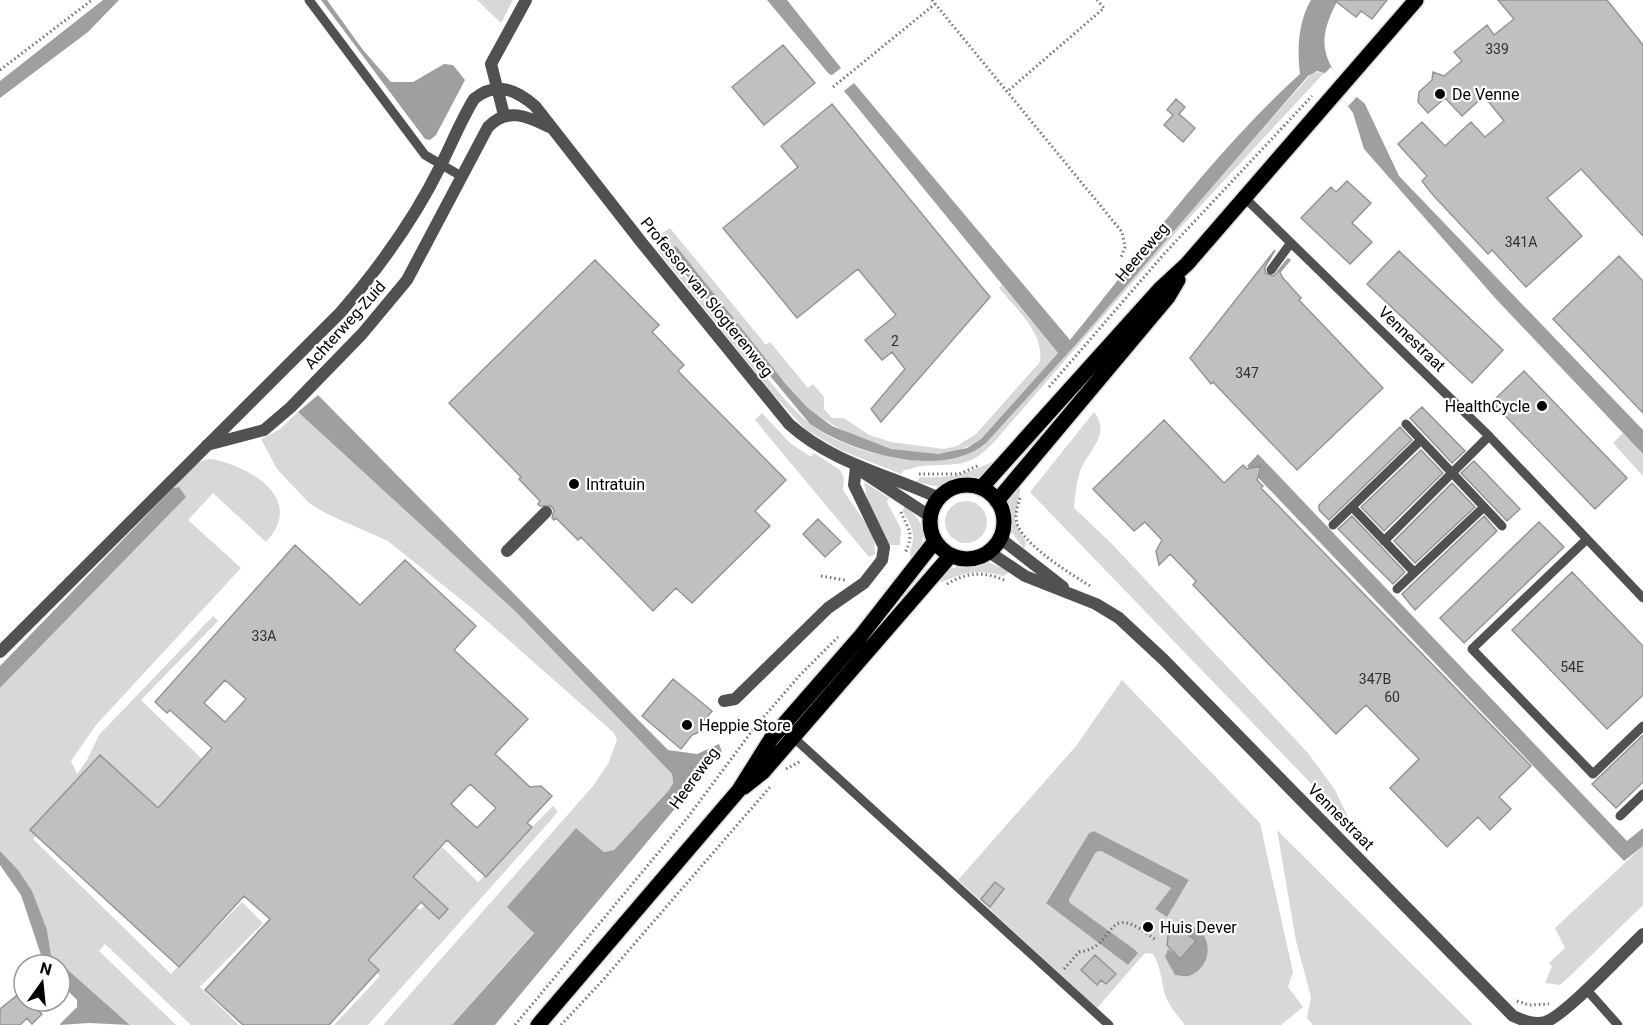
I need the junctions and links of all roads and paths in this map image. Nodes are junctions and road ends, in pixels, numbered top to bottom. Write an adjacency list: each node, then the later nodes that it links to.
1 (92, 0): 7 (path)
2 (309, 0): 14 (lane)
3 (526, 0): 9 (street)
4 (1097, 0): 10 (path)
5 (1416, 0): 16 (main road)
6 (934, 2): 8 (path); 10 (path)
7 (0, 70)
8 (833, 87)
9 (495, 88): 12 (street); 13 (street, Professor van Slogterenweg); 14 (street, Achterweg-Zuid)
10 (1009, 90): 18 (path)
11 (1314, 93): 21 (path, Heereweg)
12 (504, 115): 13 (street, Professor van Slogterenweg); 15 (street, Achterweg-Zuid)
13 (550, 128): 27 (street, Professor van Slogterenweg)
14 (441, 165): 15 (lane); 25 (street, Achterweg-Zuid)
15 (462, 176): 25 (street, Achterweg-Zuid)
16 (1245, 198): 17 (lane); 19 (main road)
17 (1290, 244): 20 (lane); 23 (lane, Vennestraat)
18 (1121, 257)
19 (1187, 264): 30 (main road); 34 (main road)
20 (1271, 270)
21 (1046, 391)
22 (1406, 424): 24 (lane)
23 (1489, 436): 28 (lane); 42 (lane, Vennestraat)
24 (1421, 440): 28 (lane); 35 (lane)
25 (206, 445): 57 (street, Achterweg-Zuid)
26 (983, 464): 29 (path)
27 (856, 467): 29 (street, Professor van Slogterenweg); 32 (street, Professor van Slogterenweg); 58 (street)
28 (1452, 473): 36 (lane); 44 (lane)
29 (908, 484): 33 (street, Professor van Slogterenweg)
30 (981, 488): 33 (main road); 34 (main road)
31 (1022, 493): 49 (path)
32 (900, 498): 38 (street, Professor van Slogterenweg); 48 (path)
33 (939, 498): 38 (main road)
34 (997, 501): 41 (main road)
35 (1352, 507): 39 (lane); 44 (lane)
36 (1484, 507): 40 (lane); 50 (lane)
37 (546, 512): 45 (street)
38 (930, 517): 43 (main road)
39 (1333, 525)
40 (1502, 526)
41 (1000, 538): 46 (main road); 54 (street, Vennestraat)
42 (1587, 539): 55 (lane, Vennestraat); 59 (lane)
43 (935, 541): 47 (main road); 60 (main road)
44 (1384, 541): 50 (lane)
45 (507, 551)
46 (989, 552): 47 (main road); 54 (street, Vennestraat)
47 (951, 555): 60 (main road)
48 (904, 556)
49 (1069, 571)
50 (1414, 572): 53 (lane)
51 (1015, 585): 52 (path)
52 (940, 588)
53 (1397, 589)
54 (1073, 595): 69 (street, Vennestraat)
55 (1643, 598)
56 (839, 636): 70 (path, Heereweg)
57 (0, 652)
58 (724, 701)
59 (1643, 726)
60 (787, 732): 61 (lane); 71 (main road)
61 (809, 754): 62 (path); 68 (lane)
62 (786, 769)
63 (770, 787): 72 (path)
64 (1643, 794): 65 (lane)
65 (1620, 816)
66 (1643, 934): 69 (street, Vennestraat)
67 (1157, 941): 68 (path)
68 (1056, 978): 73 (lane)
69 (1586, 989): 74 (lane)
70 (515, 1025)
71 (538, 1025)
72 (561, 1025)
73 (1109, 1025)
74 (1618, 1025)

